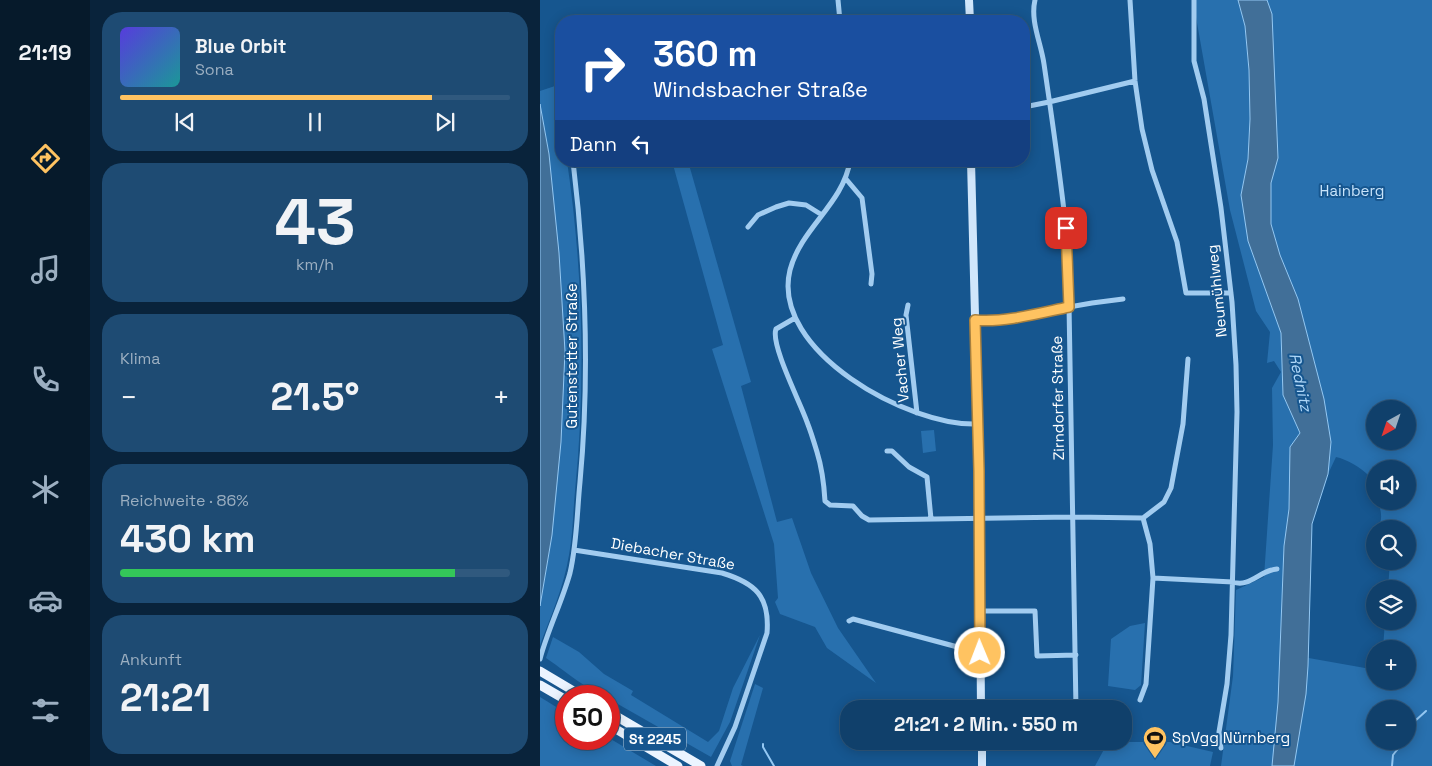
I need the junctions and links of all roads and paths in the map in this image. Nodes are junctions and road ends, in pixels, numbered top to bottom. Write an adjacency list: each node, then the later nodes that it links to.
1 (838, 0): 6 (street)
2 (969, 0): 7 (main road)
3 (1035, 0): 9 (street, Zirndorfer Straße)
4 (1130, 0): 8 (street)
5 (1194, 0): 18 (street, Neumühlweg)
6 (839, 15)
7 (970, 15)
8 (1135, 81): 9 (street); 18 (street)
9 (1048, 102): 10 (street); 21 (street, Zirndorfer Straße)
10 (1030, 106)
11 (573, 167): 32 (street, Gutenstetter Straße)
12 (849, 167): 14 (street)
13 (971, 167): 23 (main road)
14 (846, 179): 15 (street); 17 (street)
15 (822, 215): 16 (street); 22 (street)
16 (748, 227)
17 (871, 284)
18 (1231, 293): 35 (street, Neumühlweg)
19 (1123, 299): 21 (street)
20 (908, 305): 25 (street, Vacher Weg)
21 (1069, 307): 23 (street); 28 (street, Zirndorfer Straße)
22 (795, 318): 25 (street); 31 (street)
23 (975, 320): 26 (main road)
24 (1188, 359): 29 (street)
25 (917, 413): 26 (street)
26 (978, 424): 30 (main road)
27 (887, 451): 31 (street)
28 (1073, 517): 29 (street); 30 (street); 39 (street, Zirndorfer Straße)
29 (1144, 518): 34 (street)
30 (979, 519): 31 (street); 36 (main road)
31 (931, 520)
32 (574, 550): 40 (street, Gutenstetter Straße); 54 (street, Diebacher Straße)
33 (1277, 570): 35 (street)
34 (1153, 578): 35 (street); 47 (street)
35 (1233, 582): 50 (street, Neumühlweg)
36 (980, 611): 38 (main road); 39 (street)
37 (849, 621): 38 (street)
38 (980, 653): 45 (main road)
39 (1076, 655): 46 (street, Zirndorfer Straße)
40 (540, 659)
41 (540, 671): 43 (main road)
42 (540, 685): 44 (main road)
43 (564, 685)
44 (555, 693)
45 (981, 700)
46 (1076, 700)
47 (1140, 700)
48 (620, 718): 53 (main road, St 2245)
49 (620, 732): 52 (main road, St 2245)
50 (1221, 748)
51 (982, 750): 55 (main road)
52 (678, 766)
53 (701, 766)
54 (717, 766)
55 (982, 766)

